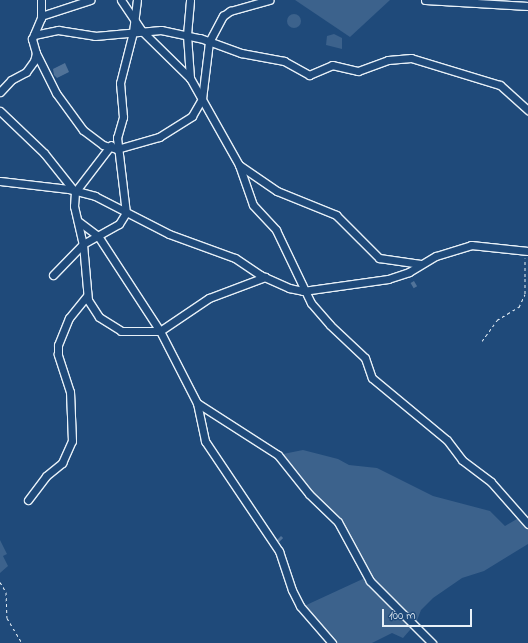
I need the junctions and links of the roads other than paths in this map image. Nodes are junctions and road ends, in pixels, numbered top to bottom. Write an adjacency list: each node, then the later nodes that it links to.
1 (41, 0): 9 (street)
2 (90, 0): 9 (street)
3 (122, 0): 10 (street)
4 (137, 0): 10 (street)
5 (190, 0): 14 (street)
6 (269, 0): 15 (street)
7 (425, 0): 8 (street)
8 (528, 6)
9 (41, 16): 13 (street)
10 (134, 21): 11 (street); 12 (street)
11 (142, 31): 12 (street); 14 (street); 17 (street)
12 (133, 32): 13 (street); 22 (street)
13 (34, 35): 16 (street)
14 (187, 35): 15 (street); 17 (street)
15 (209, 42): 19 (street); 20 (street)
16 (36, 53): 18 (street); 22 (street)
17 (190, 78): 19 (street)
18 (0, 92)
19 (202, 99): 22 (street); 23 (street)
20 (528, 110)
21 (0, 111): 25 (street)
22 (113, 148): 25 (street); 26 (street)
23 (239, 165): 31 (street); 34 (street)
24 (0, 181): 25 (street)
25 (75, 192): 26 (street); 27 (street)
26 (126, 213): 28 (street); 33 (street)
27 (78, 221): 28 (street); 29 (street)
28 (98, 236): 29 (street); 36 (street)
29 (83, 244): 32 (street); 35 (street)
30 (528, 252): 31 (street)
31 (421, 264): 34 (street)
32 (52, 275)
33 (264, 277): 34 (street); 36 (street)
34 (303, 290): 39 (street)
35 (87, 296): 36 (street); 38 (street)
36 (160, 331): 37 (street)
37 (197, 403): 40 (street); 41 (street)
38 (28, 500)
39 (528, 524)
40 (332, 643)
41 (432, 643)

